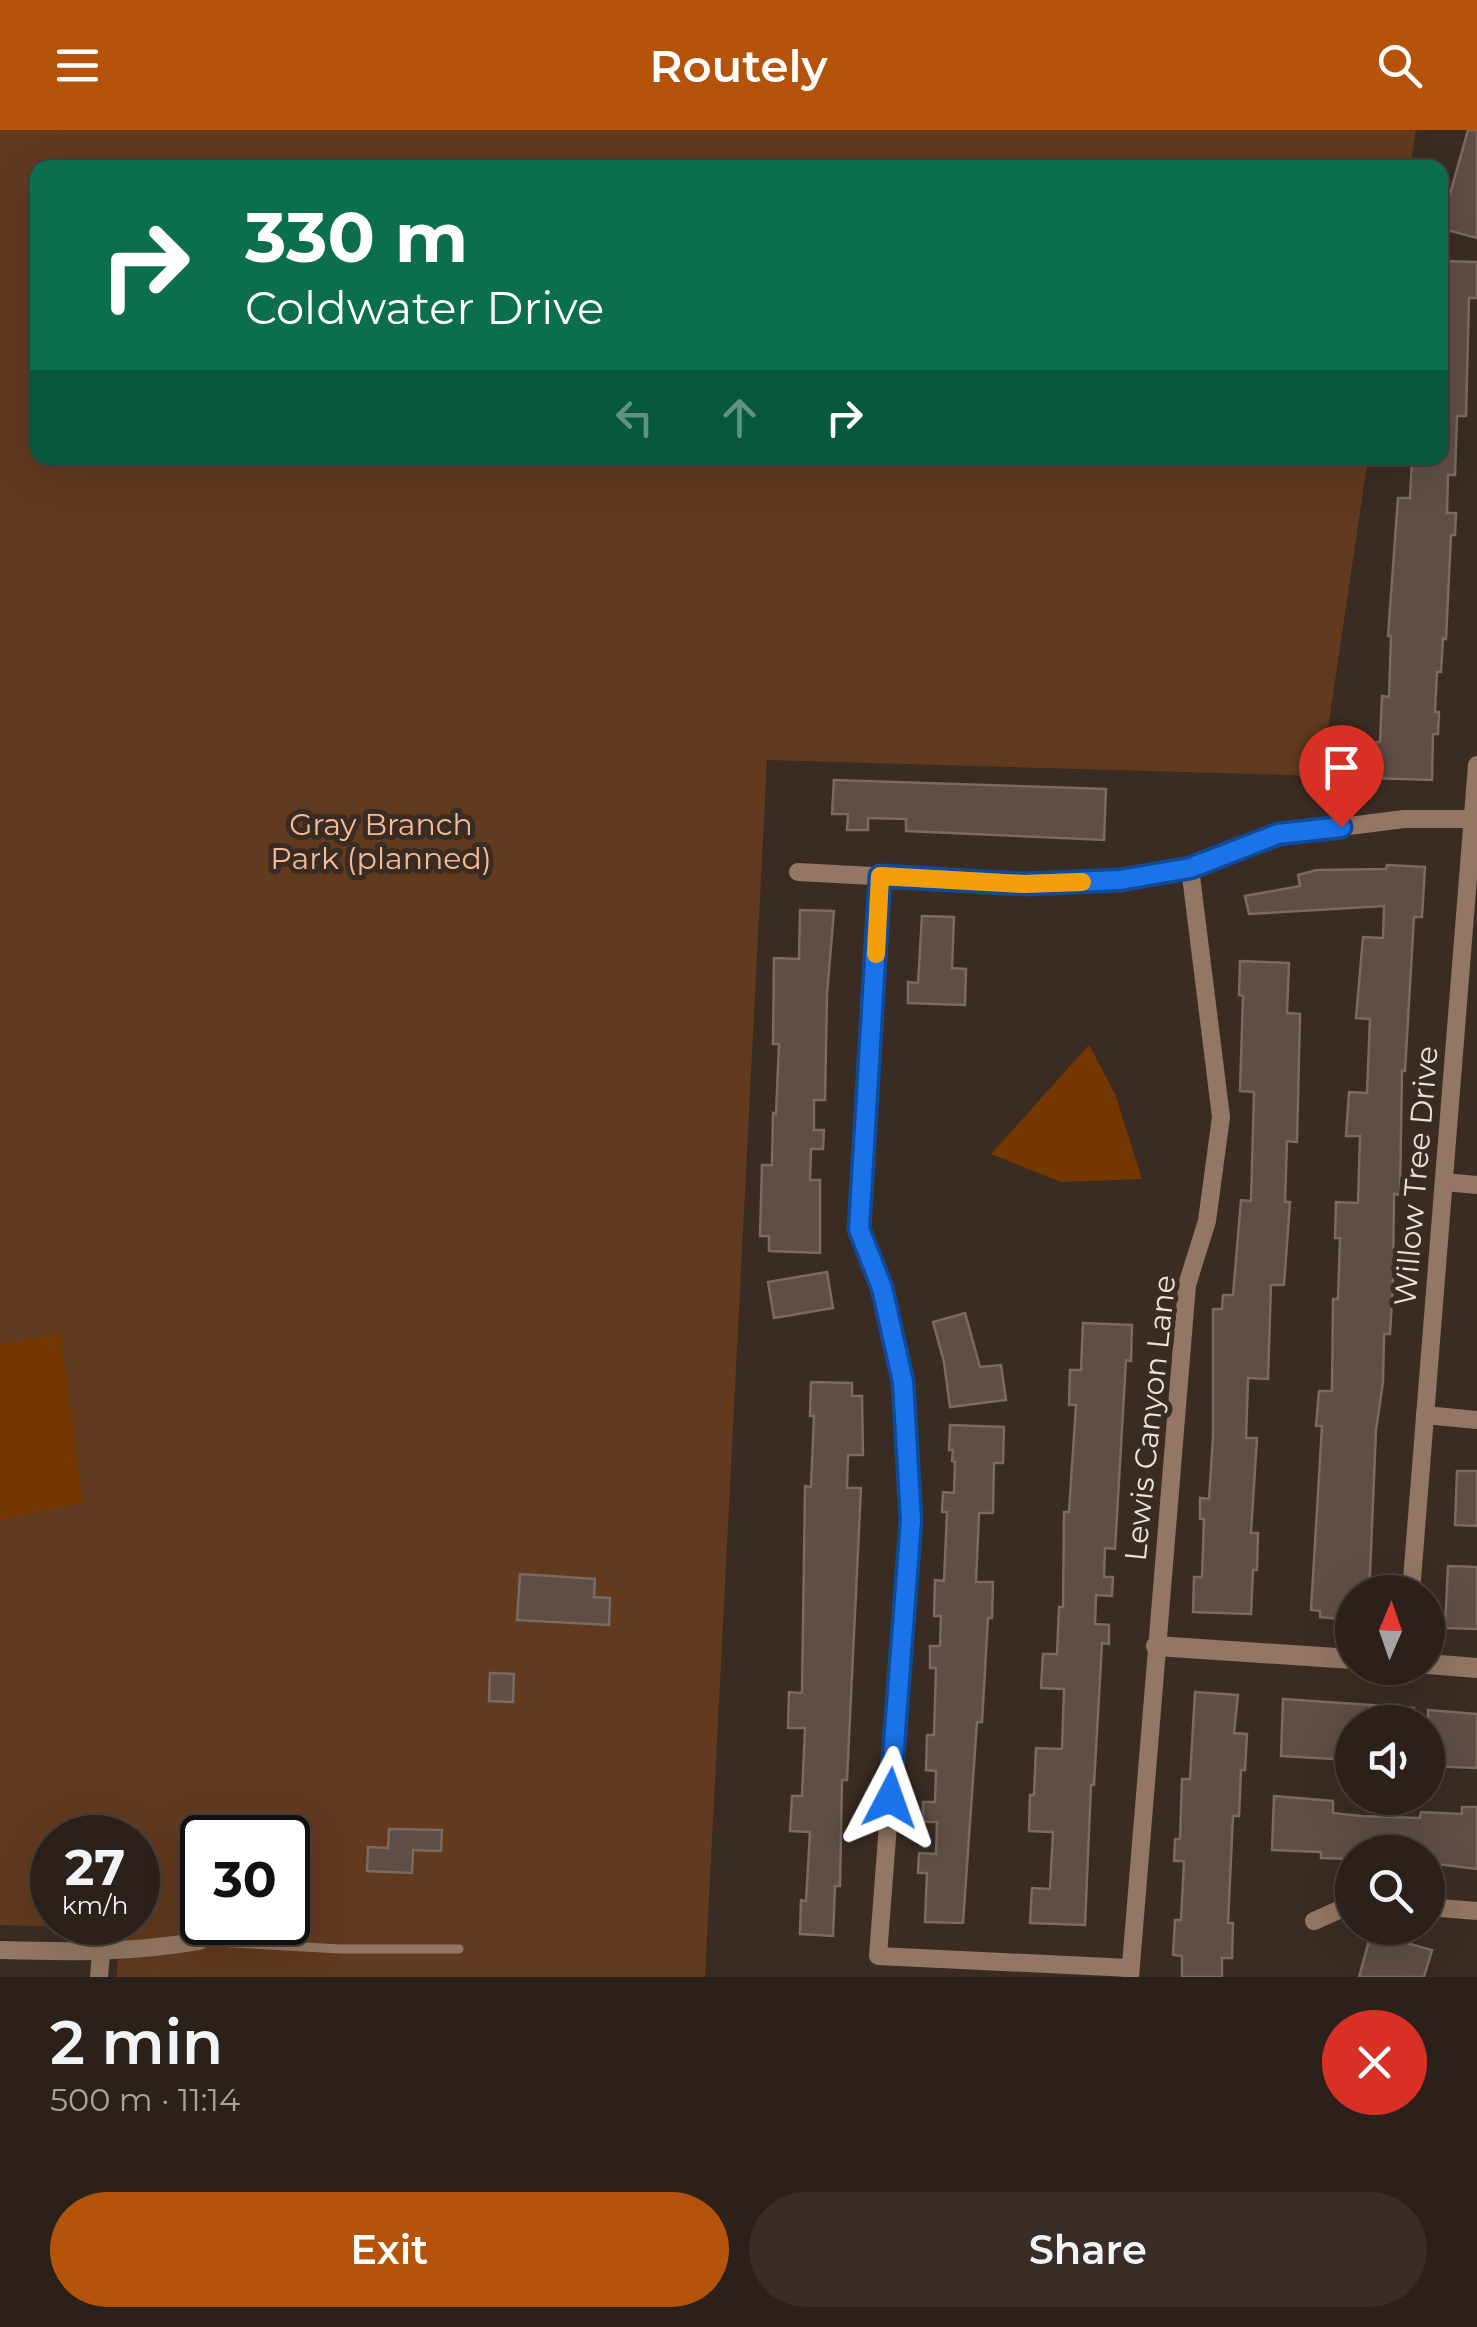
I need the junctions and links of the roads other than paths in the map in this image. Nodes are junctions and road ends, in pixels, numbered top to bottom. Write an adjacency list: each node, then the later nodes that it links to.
1 (1477, 765): 2 (street, Willow Tree Drive)
2 (1473, 819): 3 (street); 6 (street, Willow Tree Drive)
3 (1190, 868): 5 (street); 12 (street, Lewis Canyon Lane)
4 (798, 872): 5 (street)
5 (880, 876): 26 (street)
6 (1469, 962): 7 (street, Willow Tree Drive)
7 (1444, 1182): 8 (street); 9 (street, Willow Tree Drive)
8 (1477, 1186)
9 (1425, 1415): 10 (street); 11 (street, Willow Tree Drive)
10 (1477, 1420)
11 (1411, 1575)
12 (1156, 1646): 13 (street); 26 (street, Lewis Canyon Lane)
13 (1335, 1658)
14 (1445, 1665): 15 (street)
15 (1477, 1668)
16 (1445, 1908): 18 (street)
17 (1335, 1911): 19 (street)
18 (1477, 1911)
19 (1314, 1920)
20 (180, 1944): 25 (street)
21 (102, 1945): 25 (lane)
22 (270, 1945): 24 (lane)
23 (0, 1950): 25 (street)
24 (459, 1950)
25 (101, 1953): 27 (street)
26 (1130, 1972)
27 (99, 1977)

